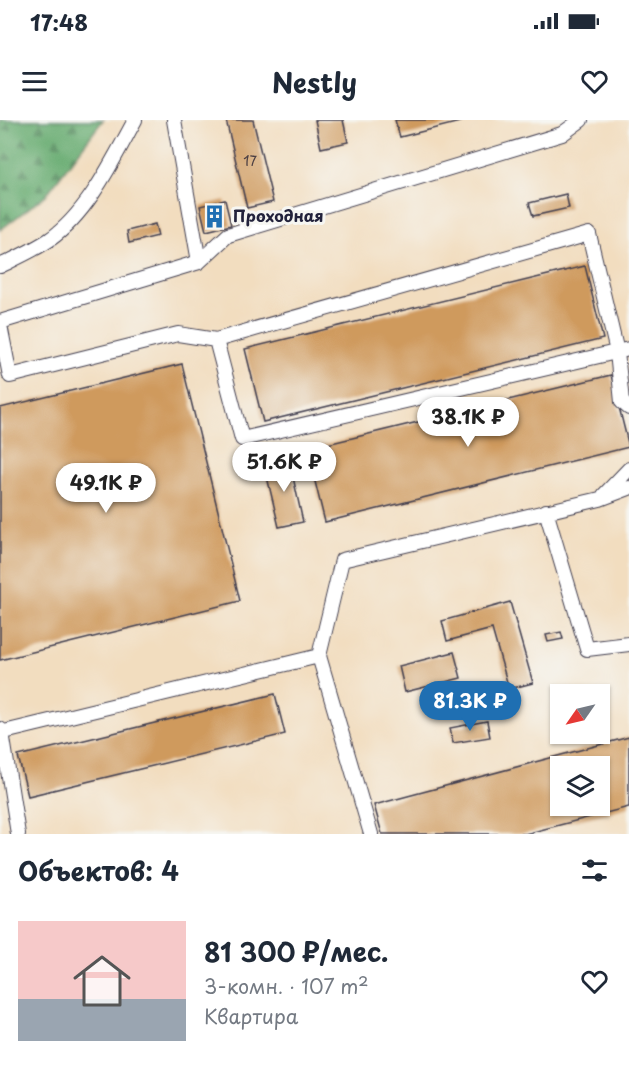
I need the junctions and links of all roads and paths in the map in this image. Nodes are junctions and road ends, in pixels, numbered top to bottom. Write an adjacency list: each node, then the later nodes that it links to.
1 (135, 120): 6 (street)
2 (174, 120): 5 (street)
3 (580, 120): 4 (street)
4 (561, 127): 5 (street)
5 (199, 262): 7 (street)
6 (0, 266)
7 (0, 323): 10 (street)
8 (216, 340): 9 (street); 9 (street); 10 (street)
9 (623, 350): 11 (street)
10 (5, 377)
11 (629, 408)
12 (629, 468): 14 (street)
13 (629, 488): 14 (street)
14 (600, 499): 15 (street)
15 (546, 511): 16 (street); 17 (street)
16 (629, 644)
17 (319, 656): 18 (street); 20 (street)
18 (1, 731): 19 (street)
19 (18, 834)
20 (372, 834)

